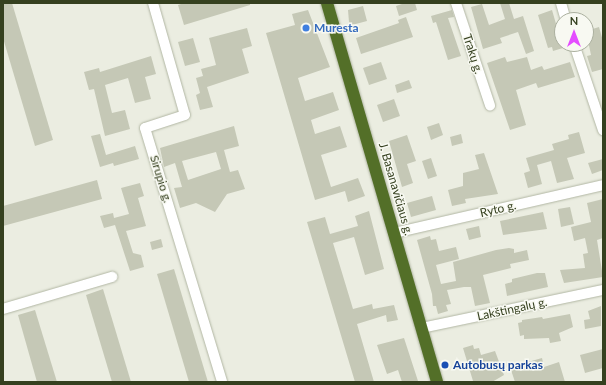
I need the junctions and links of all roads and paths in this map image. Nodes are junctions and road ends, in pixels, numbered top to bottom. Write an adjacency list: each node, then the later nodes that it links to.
1 (153, 3): 13 (street, Sirupio g.)
2 (327, 3): 8 (highway, J. Basanavičiaus g.)
3 (456, 3): 5 (street, Trakų g.)
4 (577, 52): 6 (street)
5 (490, 105)
6 (603, 130)
7 (603, 185): 8 (street, Ryto g.)
8 (394, 233): 12 (highway, J. Basanavičiaus g.)
9 (112, 277): 11 (street)
10 (603, 290): 12 (street, Lakštingalų g.)
11 (3, 309)
12 (422, 328): 14 (highway, J. Basanavičiaus g.)
13 (222, 382)
14 (438, 382)

